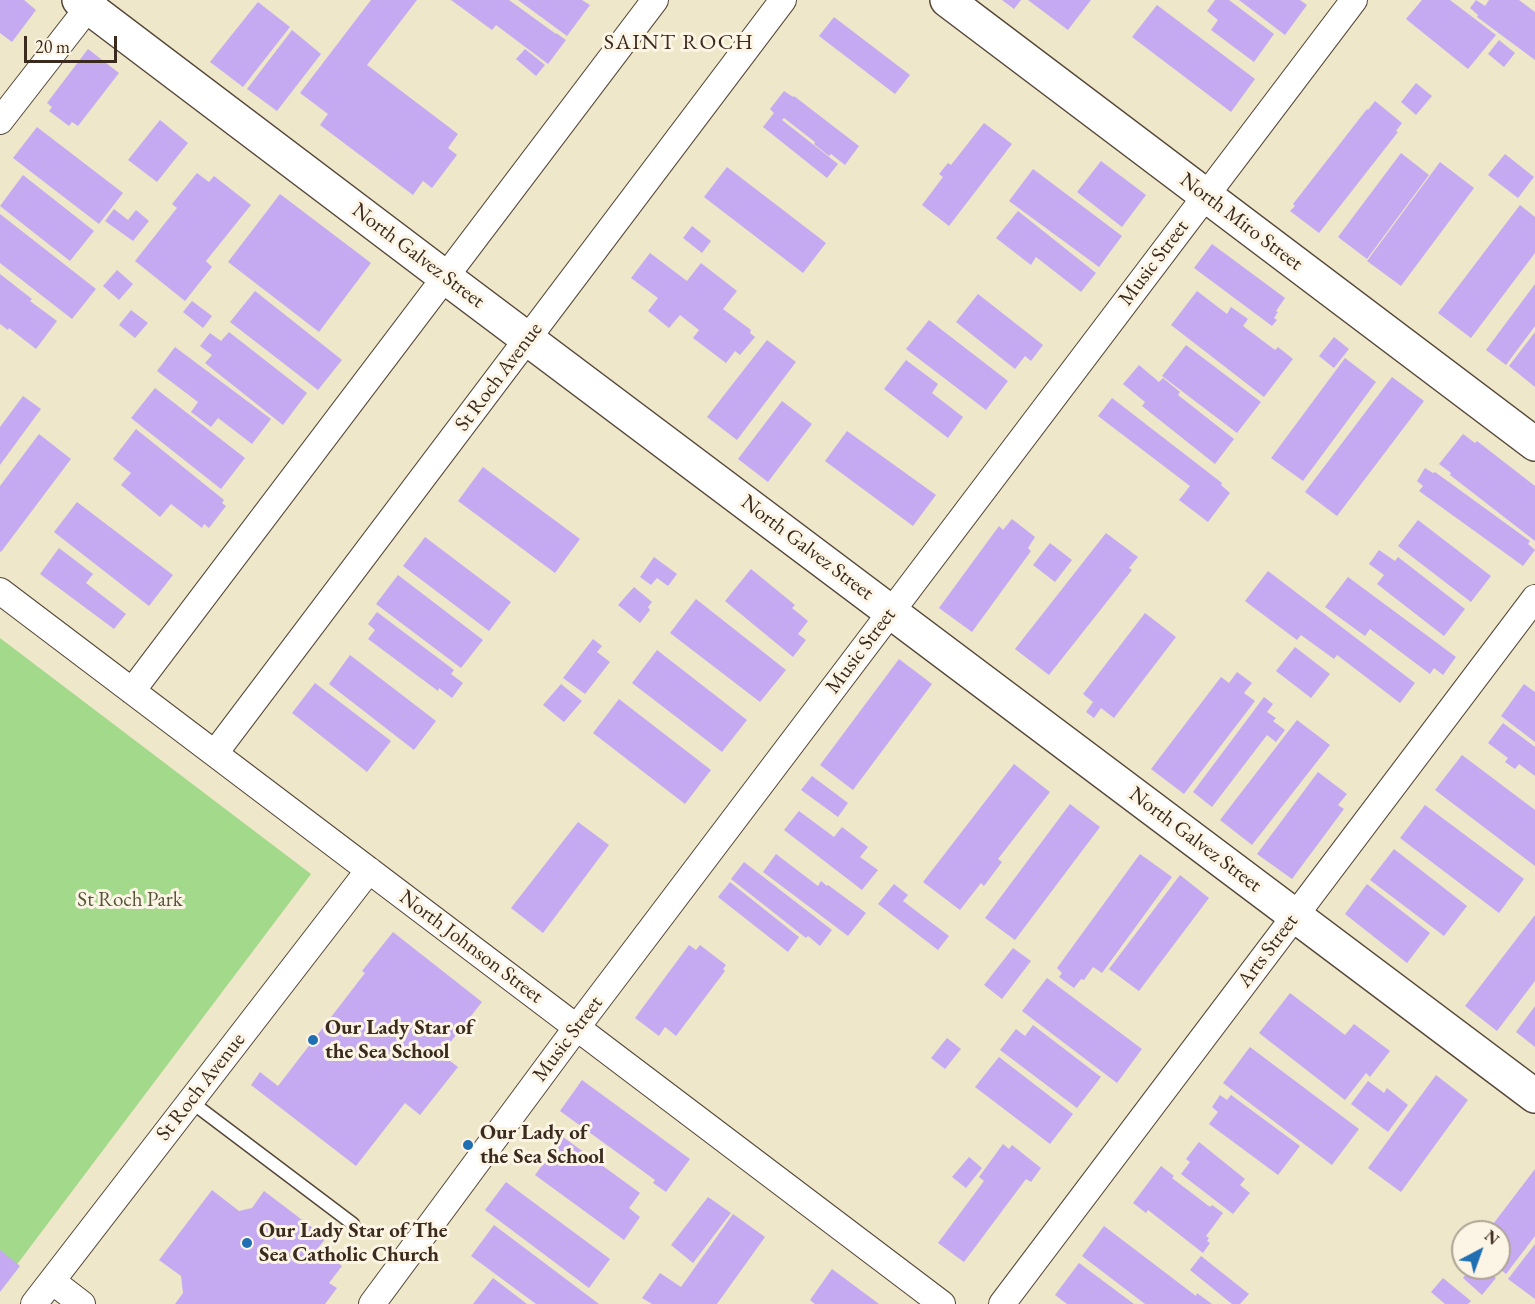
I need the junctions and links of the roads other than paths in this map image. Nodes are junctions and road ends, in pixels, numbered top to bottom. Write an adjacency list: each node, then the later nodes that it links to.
1 (655, 0): 8 (street)
2 (783, 0): 9 (street, St Roch Avenue)
3 (946, 0): 7 (street, North Miro Street)
4 (1354, 0): 7 (street, Music Street)
5 (87, 2): 6 (street); 8 (street, North Galvez Street)
6 (0, 121)
7 (1206, 196): 10 (street, North Miro Street); 13 (street, Music Street)
8 (445, 277): 9 (street, North Galvez Street); 14 (street)
9 (528, 338): 13 (street, North Galvez Street); 15 (street, St Roch Avenue)
10 (1535, 444)
11 (0, 591): 14 (street, North Johnson Street)
12 (1535, 598): 17 (street, Arts Street)
13 (891, 612): 17 (street, North Galvez Street); 18 (street, Music Street)
14 (132, 691): 15 (street, North Johnson Street)
15 (214, 753): 16 (street, North Johnson Street)
16 (369, 870): 18 (street, North Johnson Street); 20 (street, St Roch Avenue)
17 (1295, 916): 19 (street, North Galvez Street); 27 (street, Arts Street)
18 (577, 1027): 25 (street, Music Street); 26 (street, North Johnson Street)
19 (1535, 1096)
20 (190, 1101): 21 (lane); 22 (street, St Roch Avenue)
21 (353, 1224)
22 (52, 1281): 23 (street, St Roch Avenue); 24 (street)
23 (34, 1304)
24 (82, 1304)
25 (372, 1304)
26 (942, 1304)
27 (1002, 1304)

